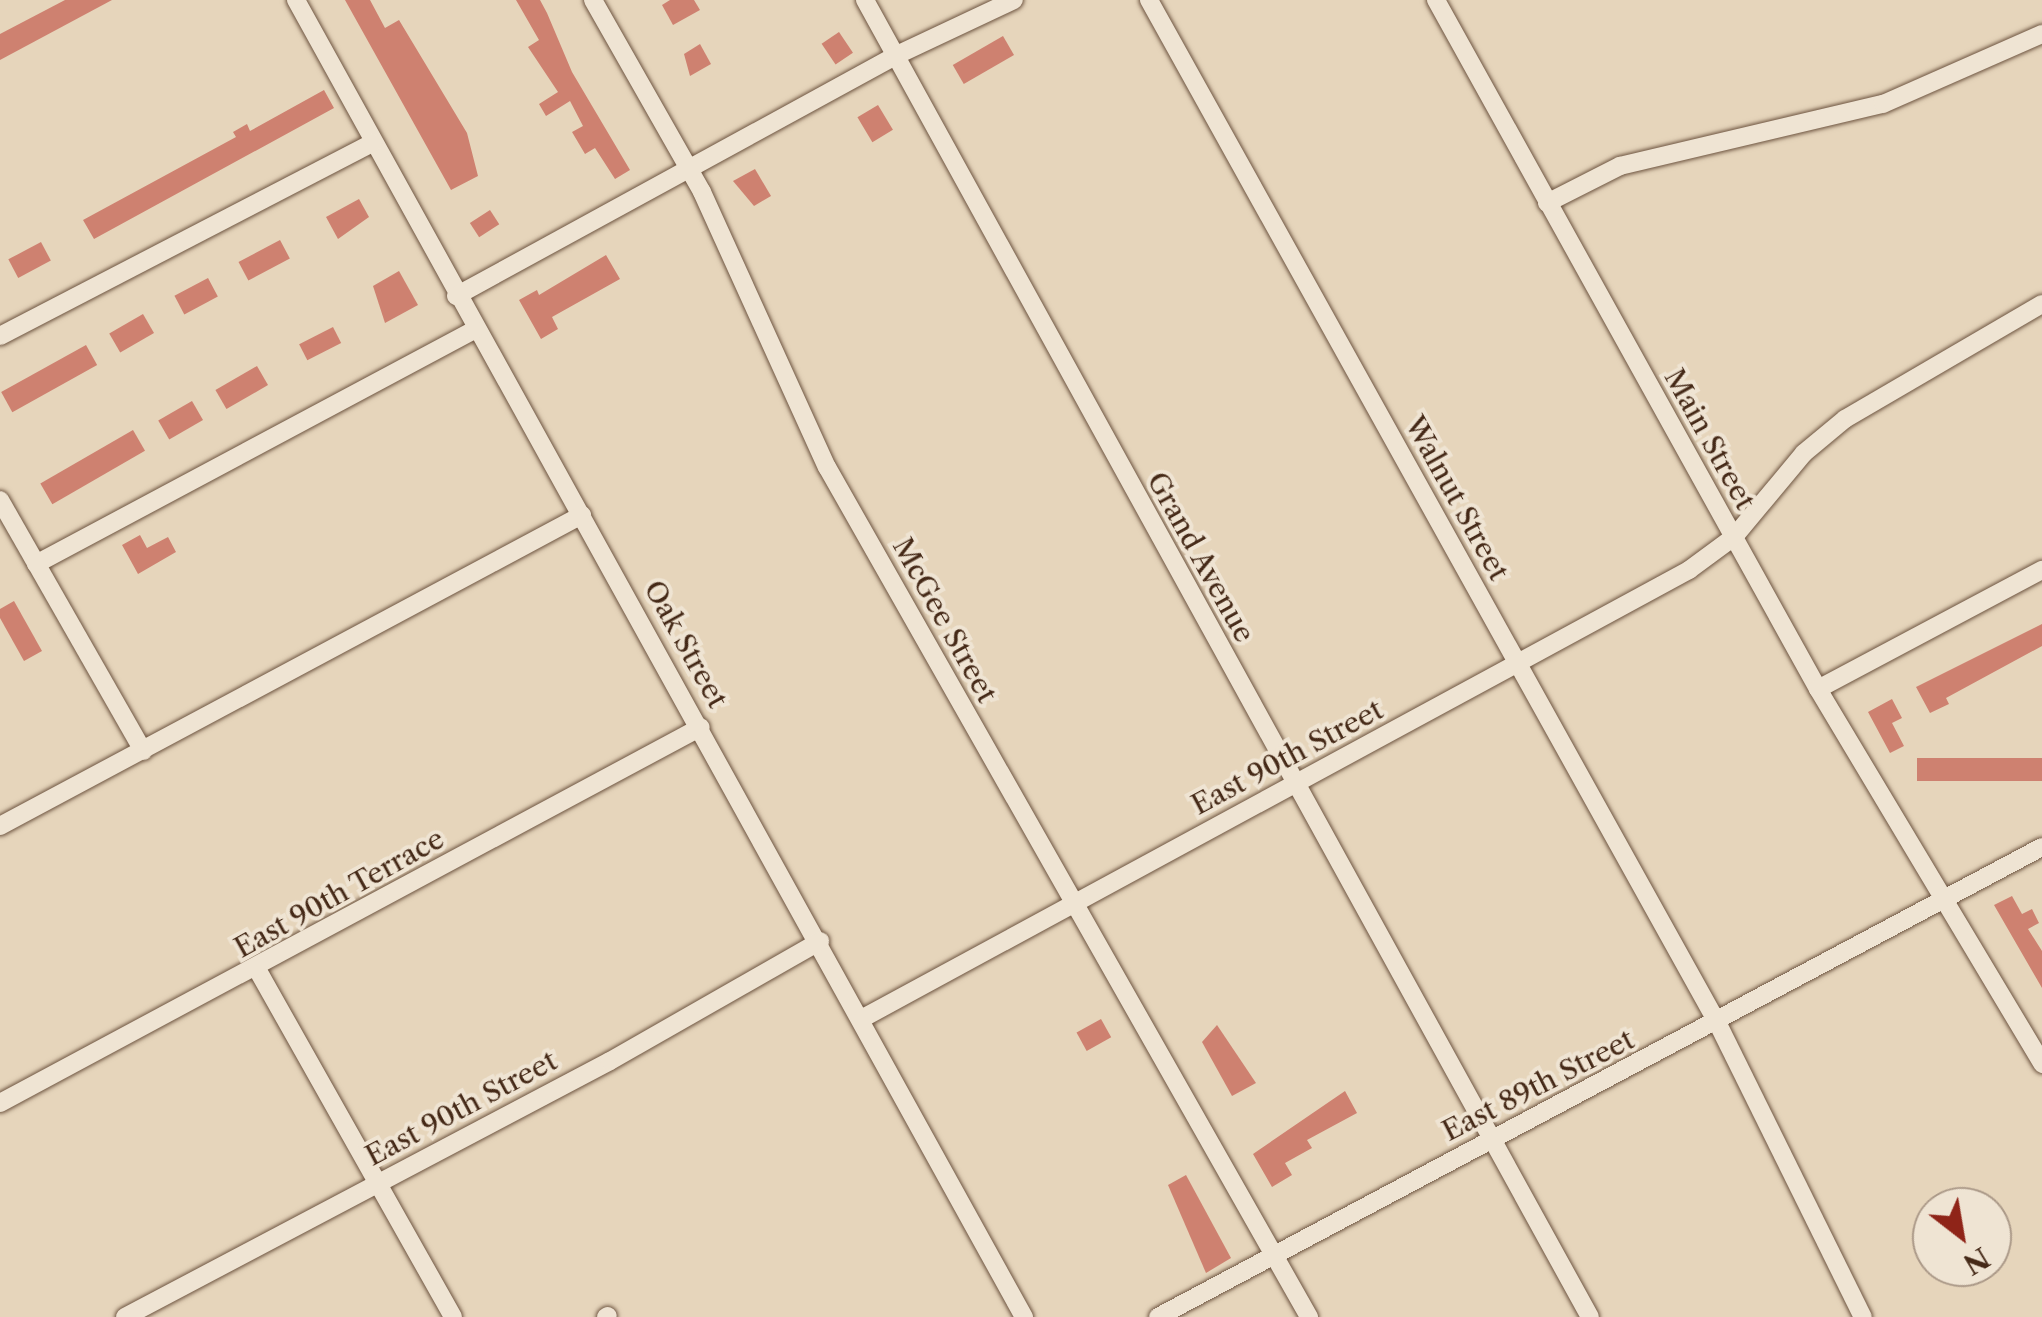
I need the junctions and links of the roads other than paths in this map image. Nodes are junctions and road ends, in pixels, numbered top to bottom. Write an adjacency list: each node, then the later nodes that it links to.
1 (296, 0): 9 (street, Oak Street)
2 (593, 0): 10 (street, McGee Street)
3 (866, 0): 8 (street, Grand Avenue)
4 (1014, 0): 8 (street)
5 (1148, 0): 21 (street, Walnut Street)
6 (1436, 0): 11 (street, Main Street)
7 (2042, 34): 11 (street)
8 (896, 55): 10 (street); 25 (street, Grand Avenue)
9 (374, 143): 12 (street, Oak Street); 15 (street)
10 (689, 168): 12 (street); 29 (street, McGee Street)
11 (1548, 203): 18 (street, Main Street)
12 (456, 296): 14 (street, Oak Street)
13 (2042, 304): 18 (street, East 90th Street)
14 (475, 330): 17 (street, Oak Street); 19 (street)
15 (0, 336)
16 (0, 500): 19 (street)
17 (582, 516): 23 (street, Oak Street); 24 (street)
18 (1734, 537): 21 (street, East 90th Street); 22 (street, Main Street)
19 (36, 564): 24 (street)
20 (2042, 570): 22 (street)
21 (1518, 664): 25 (street, East 90th Street); 33 (street, Walnut Street)
22 (1818, 689): 28 (street, Main Street)
23 (701, 727): 30 (street, Oak Street); 31 (street, East 90th Terrace)
24 (142, 752): 26 (street)
25 (1294, 785): 29 (street, East 90th Street); 36 (street, Grand Avenue)
26 (0, 826)
27 (2042, 847): 28 (street, East 89th Street)
28 (1942, 902): 33 (street, East 89th Street); 34 (street, Main Street)
29 (1074, 904): 32 (street, East 90th Street); 38 (street, McGee Street)
30 (820, 940): 32 (street, Oak Street); 37 (street, East 90th Street)
31 (257, 969): 35 (street, East 90th Terrace); 37 (street)
32 (863, 1018): 41 (street, Oak Street)
33 (1718, 1024): 36 (street, East 89th Street); 45 (street, Walnut Street)
34 (2042, 1064)
35 (0, 1103)
36 (1496, 1136): 38 (street, East 89th Street); 44 (street, Grand Avenue)
37 (374, 1184): 39 (street, East 90th Street); 40 (street)
38 (1274, 1255): 42 (street, East 89th Street); 43 (street, McGee Street)
39 (125, 1317)
40 (452, 1317)
41 (1024, 1317)
42 (1158, 1317)
43 (1309, 1317)
44 (1590, 1317)
45 (1863, 1317)

